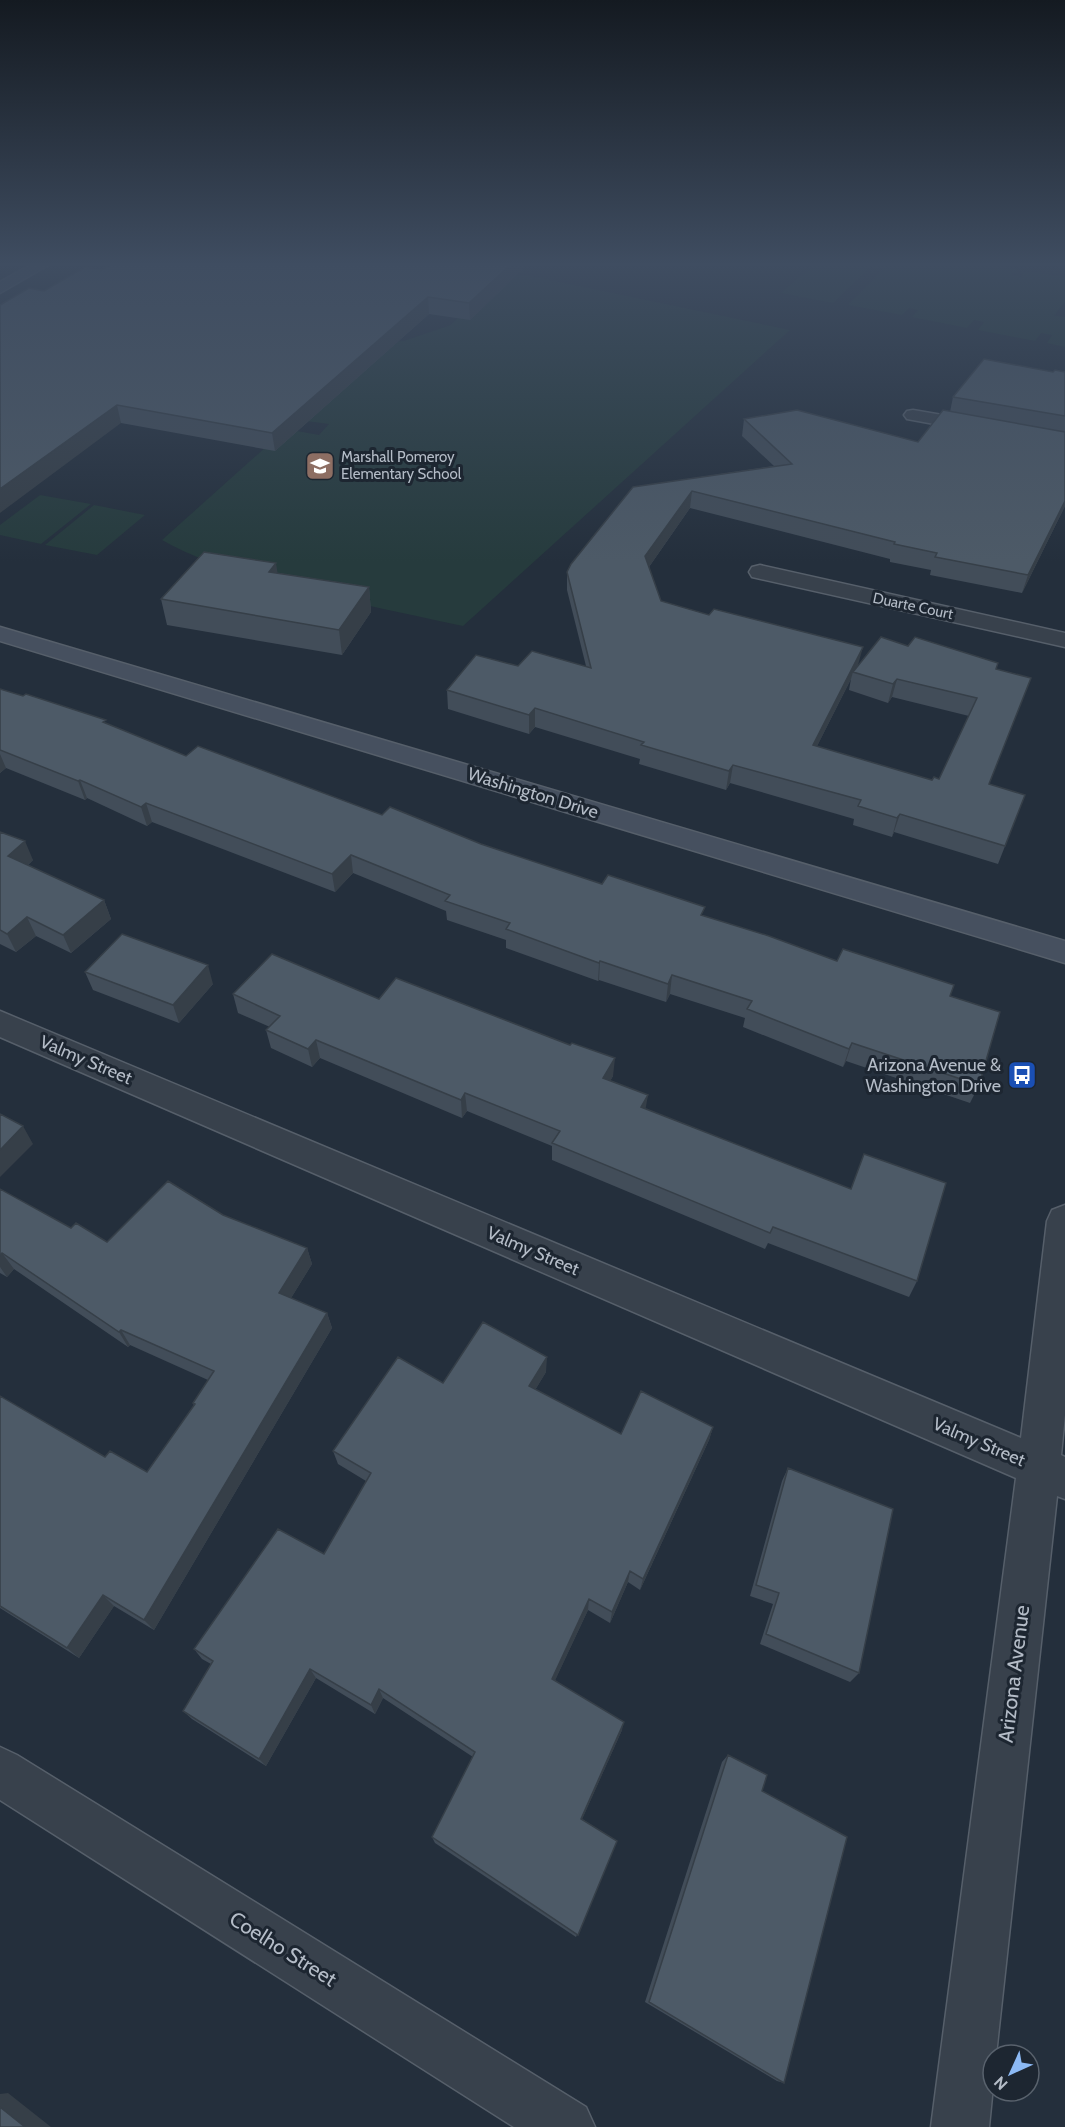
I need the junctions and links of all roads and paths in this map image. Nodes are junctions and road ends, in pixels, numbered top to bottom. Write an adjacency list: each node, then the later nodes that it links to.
1 (914, 415): 2 (street)
2 (1065, 442)
3 (760, 573): 5 (street, Duarte Court)
4 (0, 634): 6 (street, Washington Drive)
5 (1065, 640)
6 (1065, 952)
7 (0, 1023): 9 (street, Valmy Street)
8 (1065, 1221): 9 (street, Arizona Avenue)
9 (1052, 1473): 12 (street, Arizona Avenue)
10 (0, 1772): 11 (street, Coelho Street)
11 (566, 2127)
12 (960, 2127)

